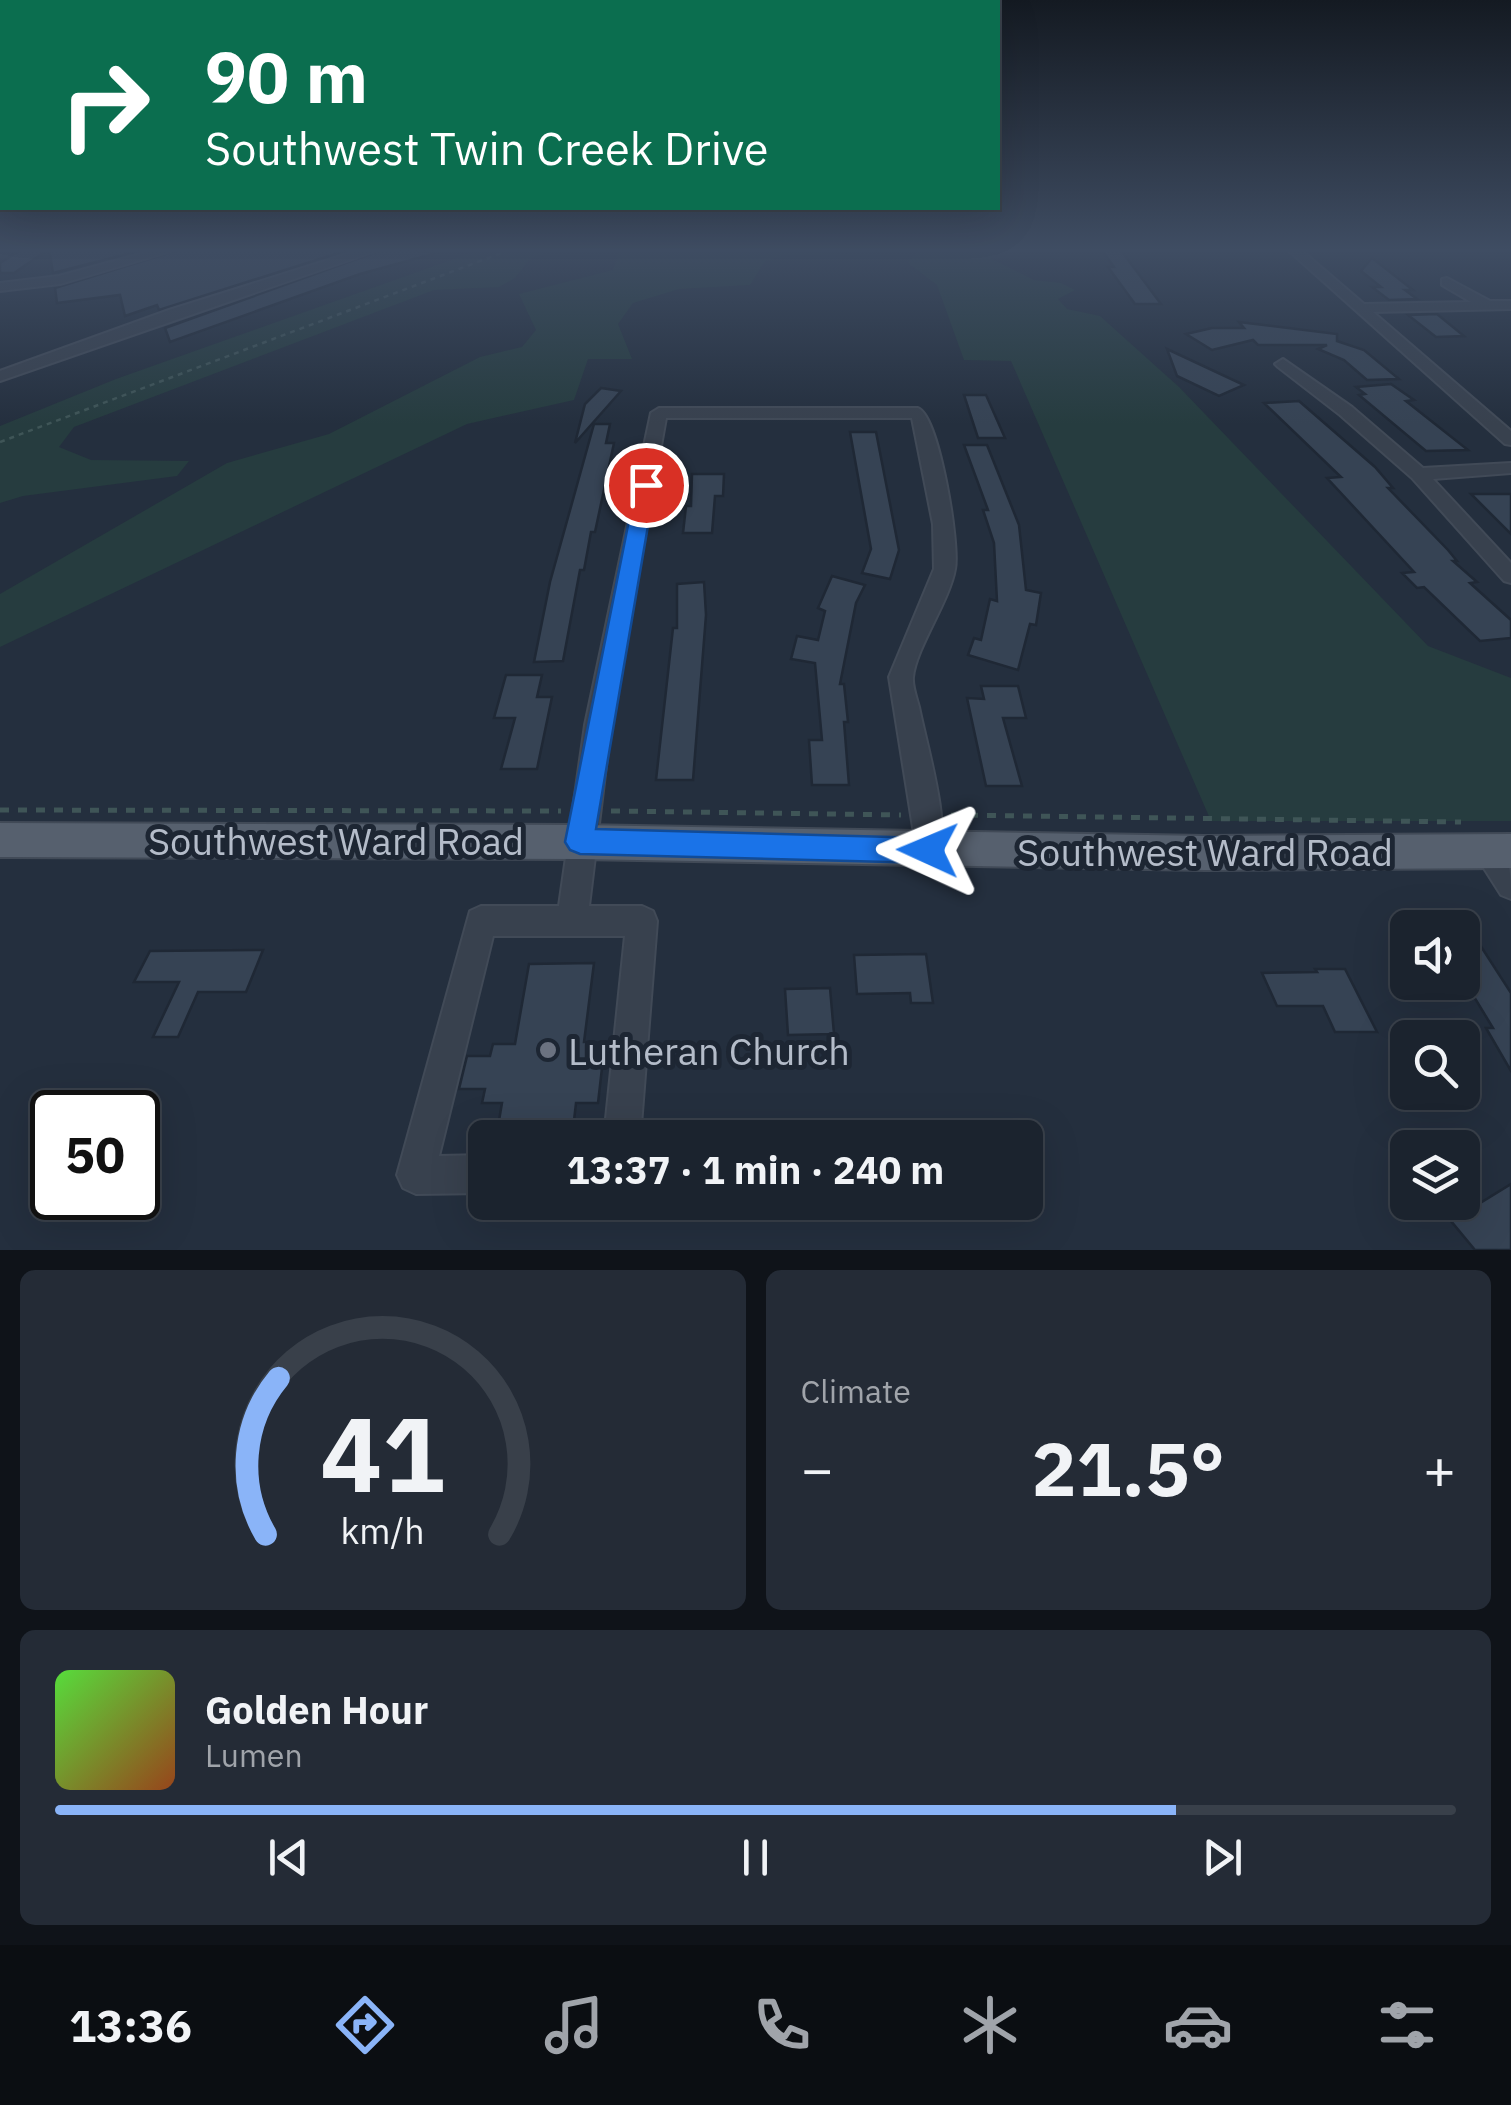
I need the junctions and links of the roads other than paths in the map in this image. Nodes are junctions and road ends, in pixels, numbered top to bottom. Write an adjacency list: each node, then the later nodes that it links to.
1 (189, 307): 6 (street)
2 (1495, 307): 4 (street)
3 (1362, 308): 4 (street); 7 (street)
4 (1491, 308)
5 (1283, 364): 9 (street)
6 (0, 376)
7 (1511, 440)
8 (1511, 468): 9 (street)
9 (1418, 474): 10 (street)
10 (1511, 576)
11 (582, 826): 12 (main road, Southwest Ward Road); 12 (street); 13 (main road, Southwest Ward Road); 16 (street)
12 (927, 833): 14 (main road, Southwest Ward Road)
13 (0, 840)
14 (1490, 841): 15 (street)
15 (1511, 885)
16 (572, 919): 17 (street); 18 (street)
17 (624, 1120)
18 (468, 1174)

